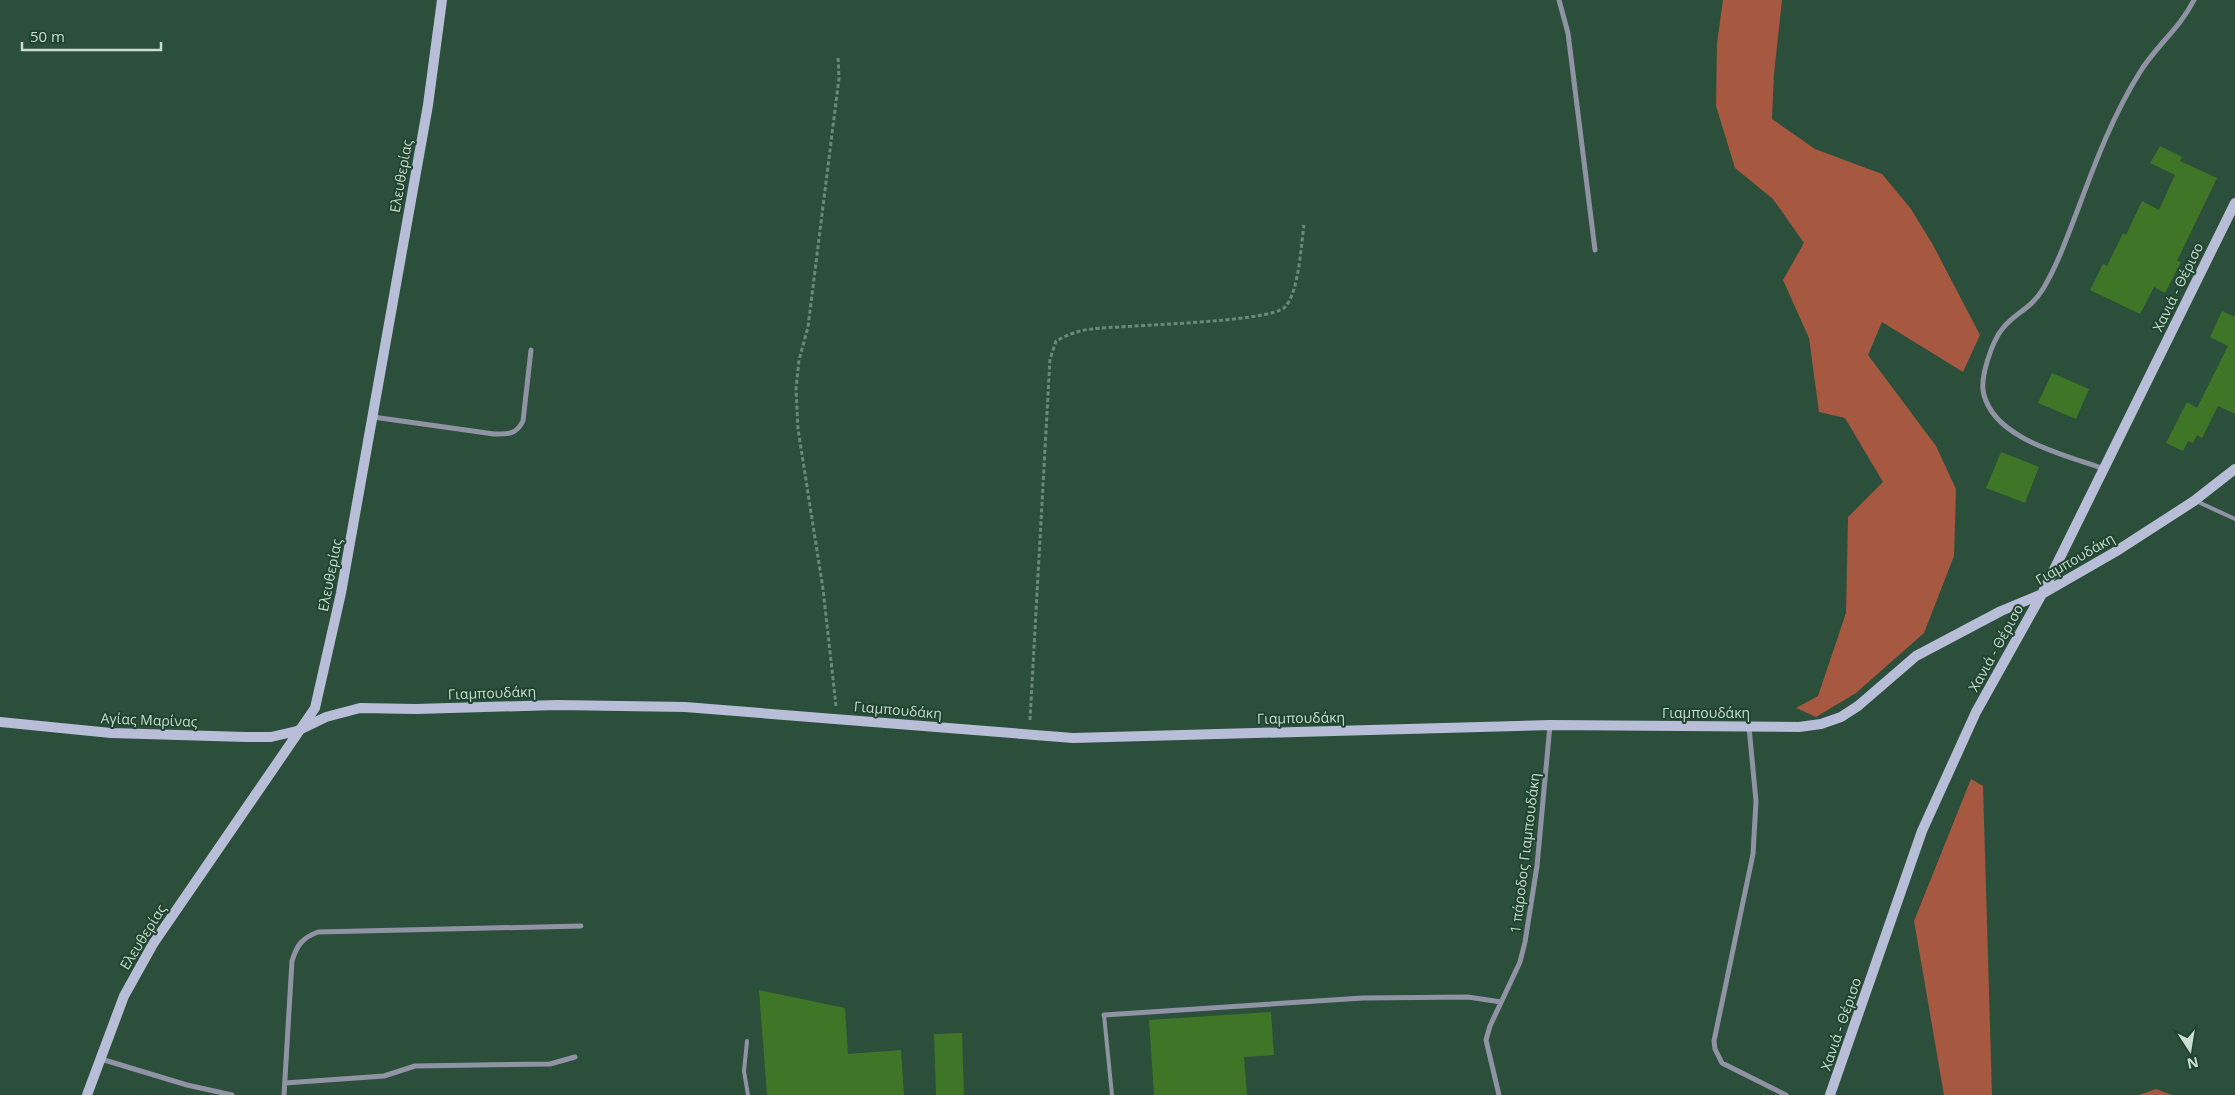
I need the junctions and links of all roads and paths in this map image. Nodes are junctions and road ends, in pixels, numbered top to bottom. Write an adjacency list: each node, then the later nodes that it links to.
1 (442, 0): 9 (main road, Ελευθερίας)
2 (1560, 0): 7 (street)
3 (2194, 0): 10 (street)
4 (838, 57): 15 (path)
5 (2235, 203): 10 (main road, Χανιά - Θέρισο)
6 (1304, 225): 20 (path)
7 (1595, 250)
8 (531, 350): 9 (street)
9 (372, 417): 19 (main road, Ελευθερίας)
10 (2104, 469): 14 (main road, Χανιά - Θέρισο)
11 (2235, 469): 12 (main road, Γιαμπουδάκη)
12 (2194, 500): 13 (lane); 14 (main road, Γιαμπουδάκη)
13 (2235, 519)
14 (2042, 594): 18 (main road, Γιαμπουδάκη); 35 (main road, Χανιά - Θέρισο)
15 (838, 719): 19 (main road, Γιαμπουδάκη); 20 (main road, Γιαμπουδάκη)
16 (0, 722): 19 (main road, Αγίας Μαρίνας)
17 (1550, 725): 18 (main road, Γιαμπουδάκη); 20 (main road, Γιαμπουδάκη); 22 (street, 1 πάροδος Γιαμπουδάκη)
18 (1749, 727): 34 (street)
19 (297, 731): 26 (main road, Ελευθερίας)
20 (1030, 734)
21 (581, 926): 27 (street)
22 (1501, 1002): 23 (street); 33 (street, 1 πάροδος Γιαμπουδάκη)
23 (1104, 1015): 32 (lane)
24 (747, 1041): 31 (lane)
25 (575, 1057): 27 (street)
26 (101, 1058): 28 (main road, Ελευθερίας); 29 (street)
27 (285, 1083): 30 (street)
28 (87, 1095)
29 (232, 1095)
30 (284, 1095)
31 (748, 1095)
32 (1112, 1095)
33 (1499, 1095)
34 (1786, 1095)
35 (1830, 1095)

